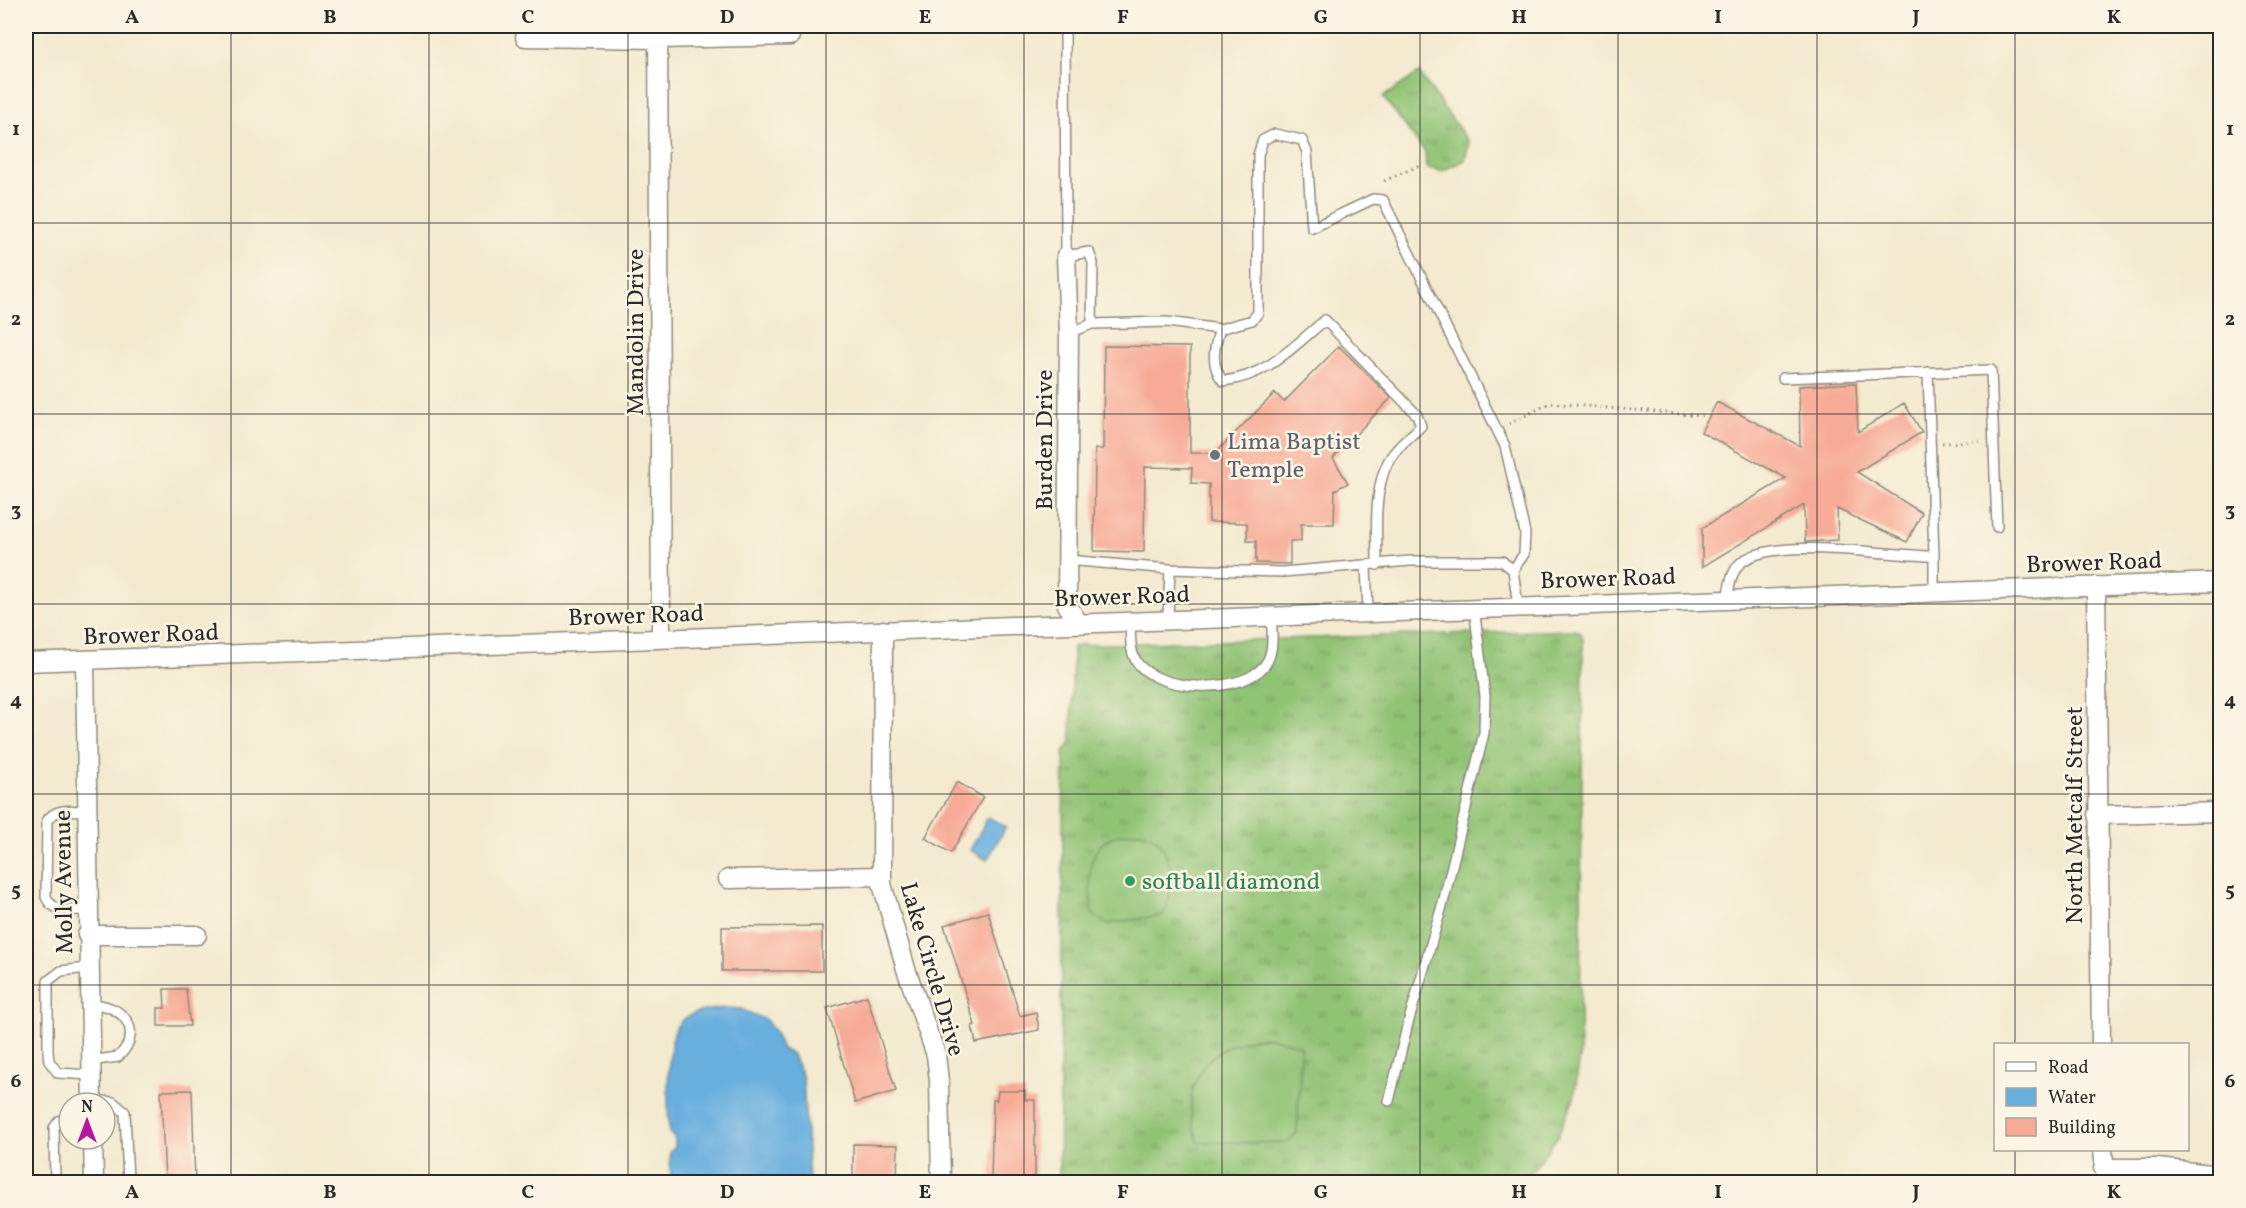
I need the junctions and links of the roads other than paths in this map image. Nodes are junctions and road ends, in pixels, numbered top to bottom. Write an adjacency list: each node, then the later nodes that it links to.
1 (1065, 26): 5 (lane)
2 (658, 32): 3 (street); 4 (street); 30 (street, Mandolin Drive)
3 (790, 36)
4 (525, 37)
5 (1066, 256): 6 (lane); 8 (street, Burden Drive)
6 (1092, 324): 7 (lane); 8 (lane)
7 (1220, 329): 14 (lane); 17 (lane)
8 (1069, 333): 13 (street, Burden Drive)
9 (1929, 372): 10 (lane); 11 (lane); 12 (lane)
10 (1783, 378)
11 (1997, 527)
12 (1934, 556): 20 (lane); 21 (lane)
13 (1067, 560): 16 (lane); 28 (street, Burden Drive)
14 (1377, 566): 15 (lane); 17 (lane)
15 (1366, 567): 16 (lane); 24 (lane)
16 (1170, 569): 26 (lane)
17 (1513, 570): 22 (lane)
18 (2220, 582): 19 (street, Brower Road)
19 (2096, 586): 20 (street, Brower Road); 35 (street, North Metcalf Street)
20 (1934, 590): 21 (street, Brower Road)
21 (1727, 598): 22 (street, Brower Road)
22 (1518, 606): 23 (street, Brower Road)
23 (1474, 607): 24 (street, Brower Road); 46 (lane)
24 (1368, 611): 25 (street, Brower Road)
25 (1271, 615): 26 (street, Brower Road); 27 (lane)
26 (1168, 619): 27 (street, Brower Road)
27 (1130, 620): 28 (street, Brower Road)
28 (1078, 622): 29 (street, Brower Road)
29 (883, 630): 30 (street, Brower Road); 36 (street, Lake Circle Drive)
30 (661, 638): 31 (street, Brower Road)
31 (85, 660): 32 (street, Brower Road); 33 (street, Molly Avenue)
32 (26, 662)
33 (86, 811): 38 (street, Molly Avenue); 38 (lane)
34 (2220, 812): 35 (street)
35 (2097, 815): 43 (street, North Metcalf Street)
36 (881, 876): 37 (street, Lake Circle Drive); 55 (street, Lake Circle Drive)
37 (728, 879)
38 (87, 910): 39 (street, Molly Avenue)
39 (87, 935): 40 (street); 41 (street, Molly Avenue)
40 (197, 935)
41 (88, 968): 42 (street, Molly Avenue); 44 (lane)
42 (89, 1004): 44 (street, Molly Avenue); 44 (lane)
43 (2101, 1043)
44 (90, 1068): 45 (street, Molly Avenue)
45 (91, 1091)
46 (1389, 1101)
47 (117, 1105): 54 (lane)
48 (57, 1124): 52 (lane)
49 (93, 1151): 53 (street)
50 (2103, 1172): 51 (street)
51 (2220, 1174)
52 (55, 1182)
53 (94, 1182)
54 (128, 1182)
55 (941, 1182)

